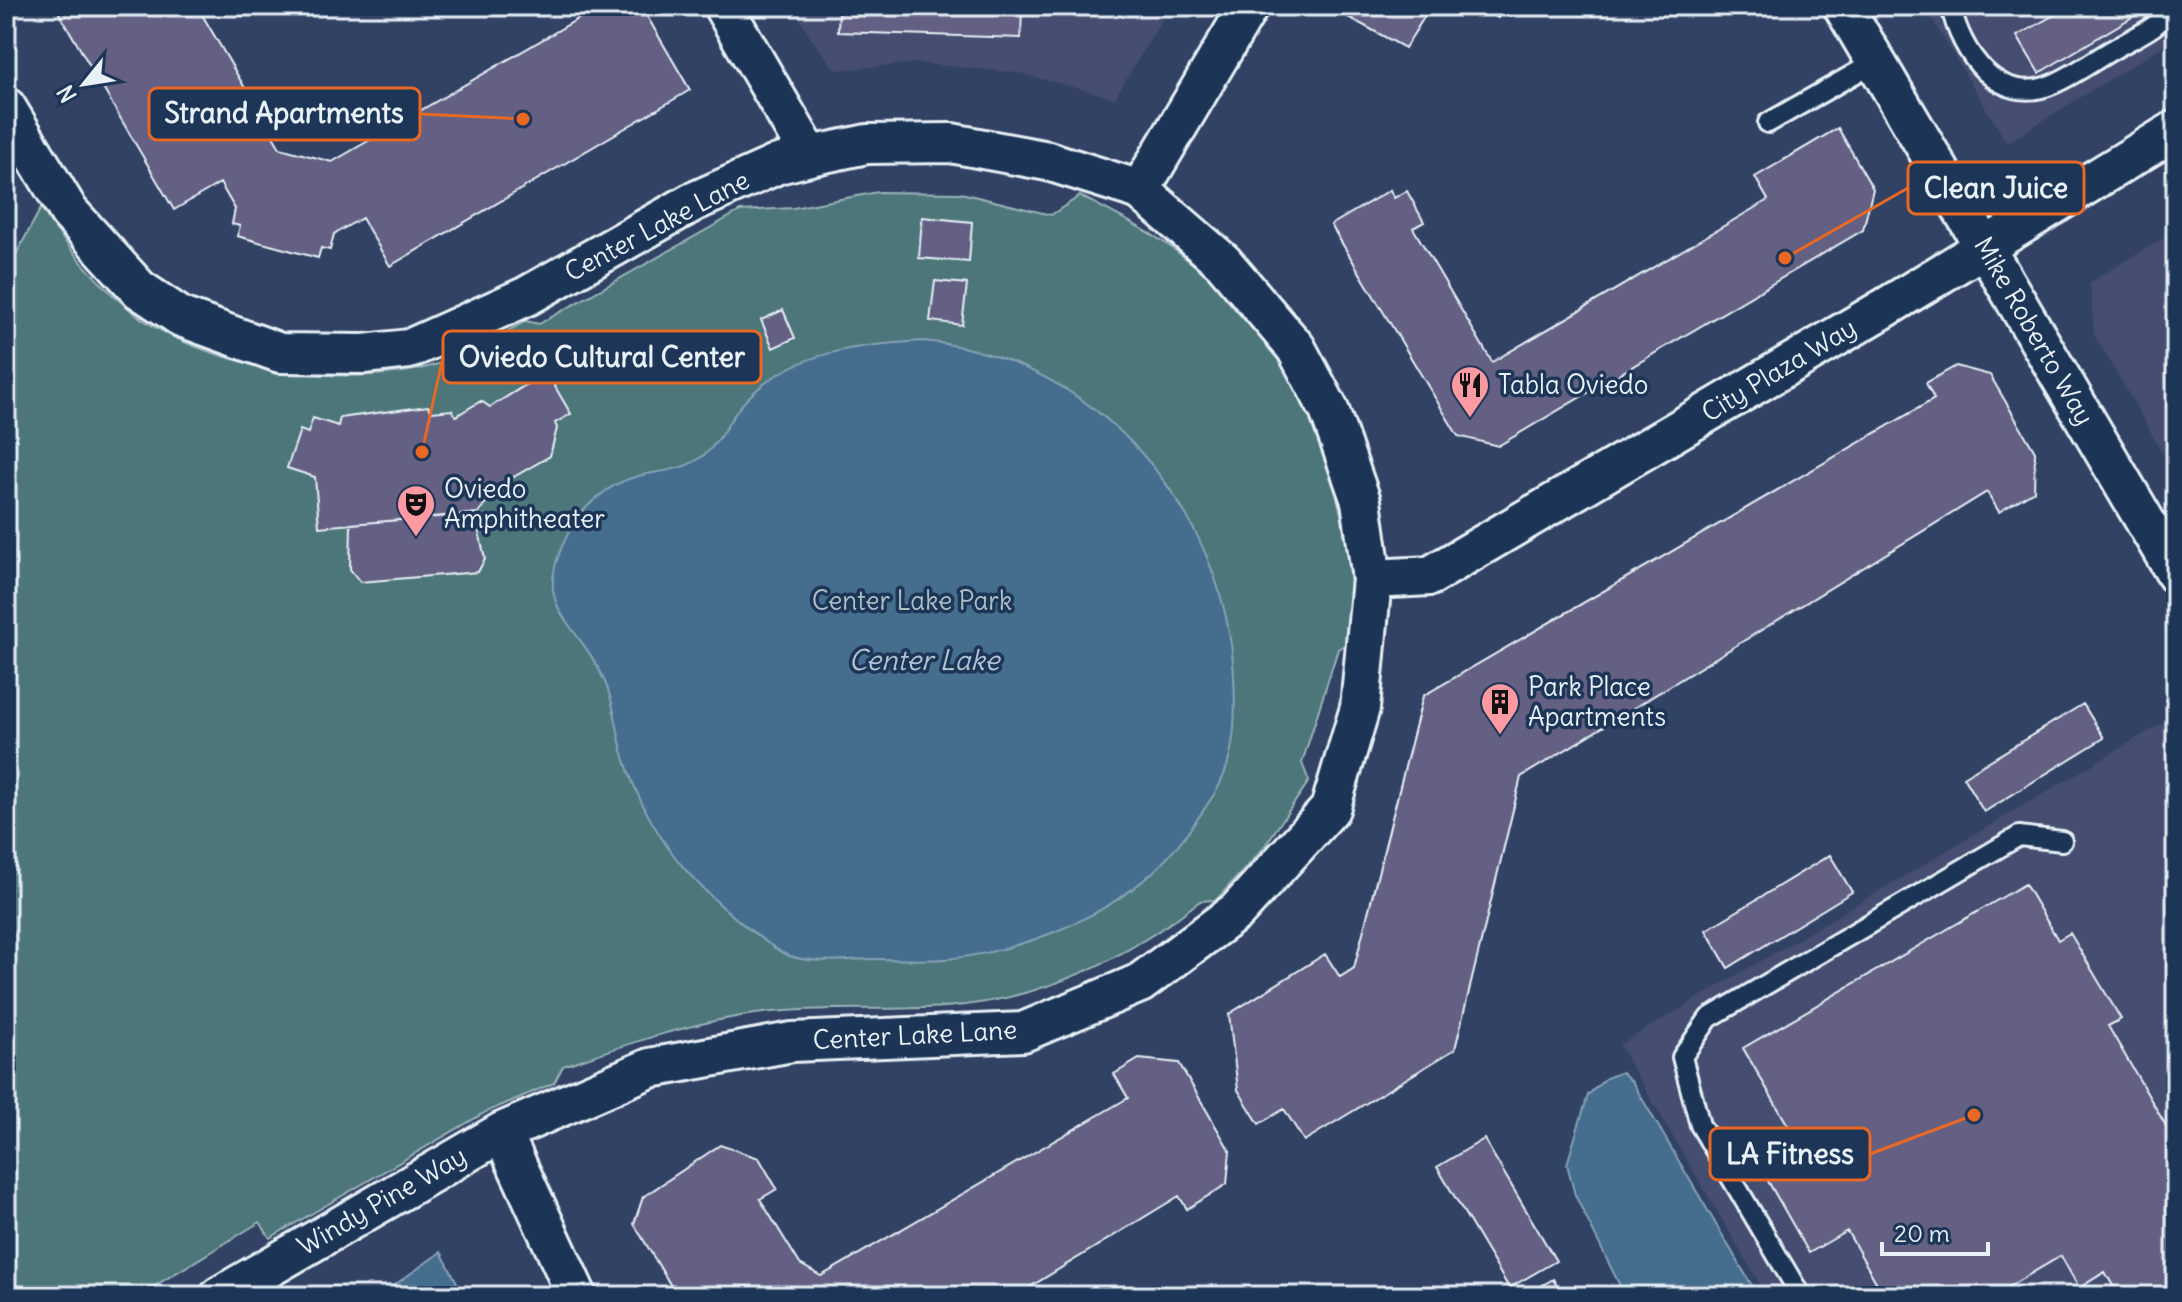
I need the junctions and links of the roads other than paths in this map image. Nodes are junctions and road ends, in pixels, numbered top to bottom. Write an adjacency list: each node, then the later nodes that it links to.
1 (723, 6): 10 (street)
2 (1249, 6): 11 (street)
3 (1843, 6): 6 (street, Mike Roberto Way)
4 (1951, 6): 5 (lane)
5 (2172, 6)
6 (1875, 62): 8 (lane); 12 (street, Mike Roberto Way)
7 (6, 107): 10 (street, Center Lake Lane)
8 (1768, 123)
9 (2176, 130): 12 (street, City Plaza Way)
10 (810, 156): 11 (street, Center Lake Lane)
11 (1140, 190): 14 (street, Center Lake Lane)
12 (1984, 247): 13 (street, Mike Roberto Way); 14 (street, City Plaza Way)
13 (2176, 574)
14 (1372, 579): 16 (street, Center Lake Lane)
15 (2062, 841): 19 (lane)
16 (502, 1132): 17 (street, Windy Pine Way); 18 (street)
17 (220, 1296)
18 (577, 1296)
19 (1801, 1296)

